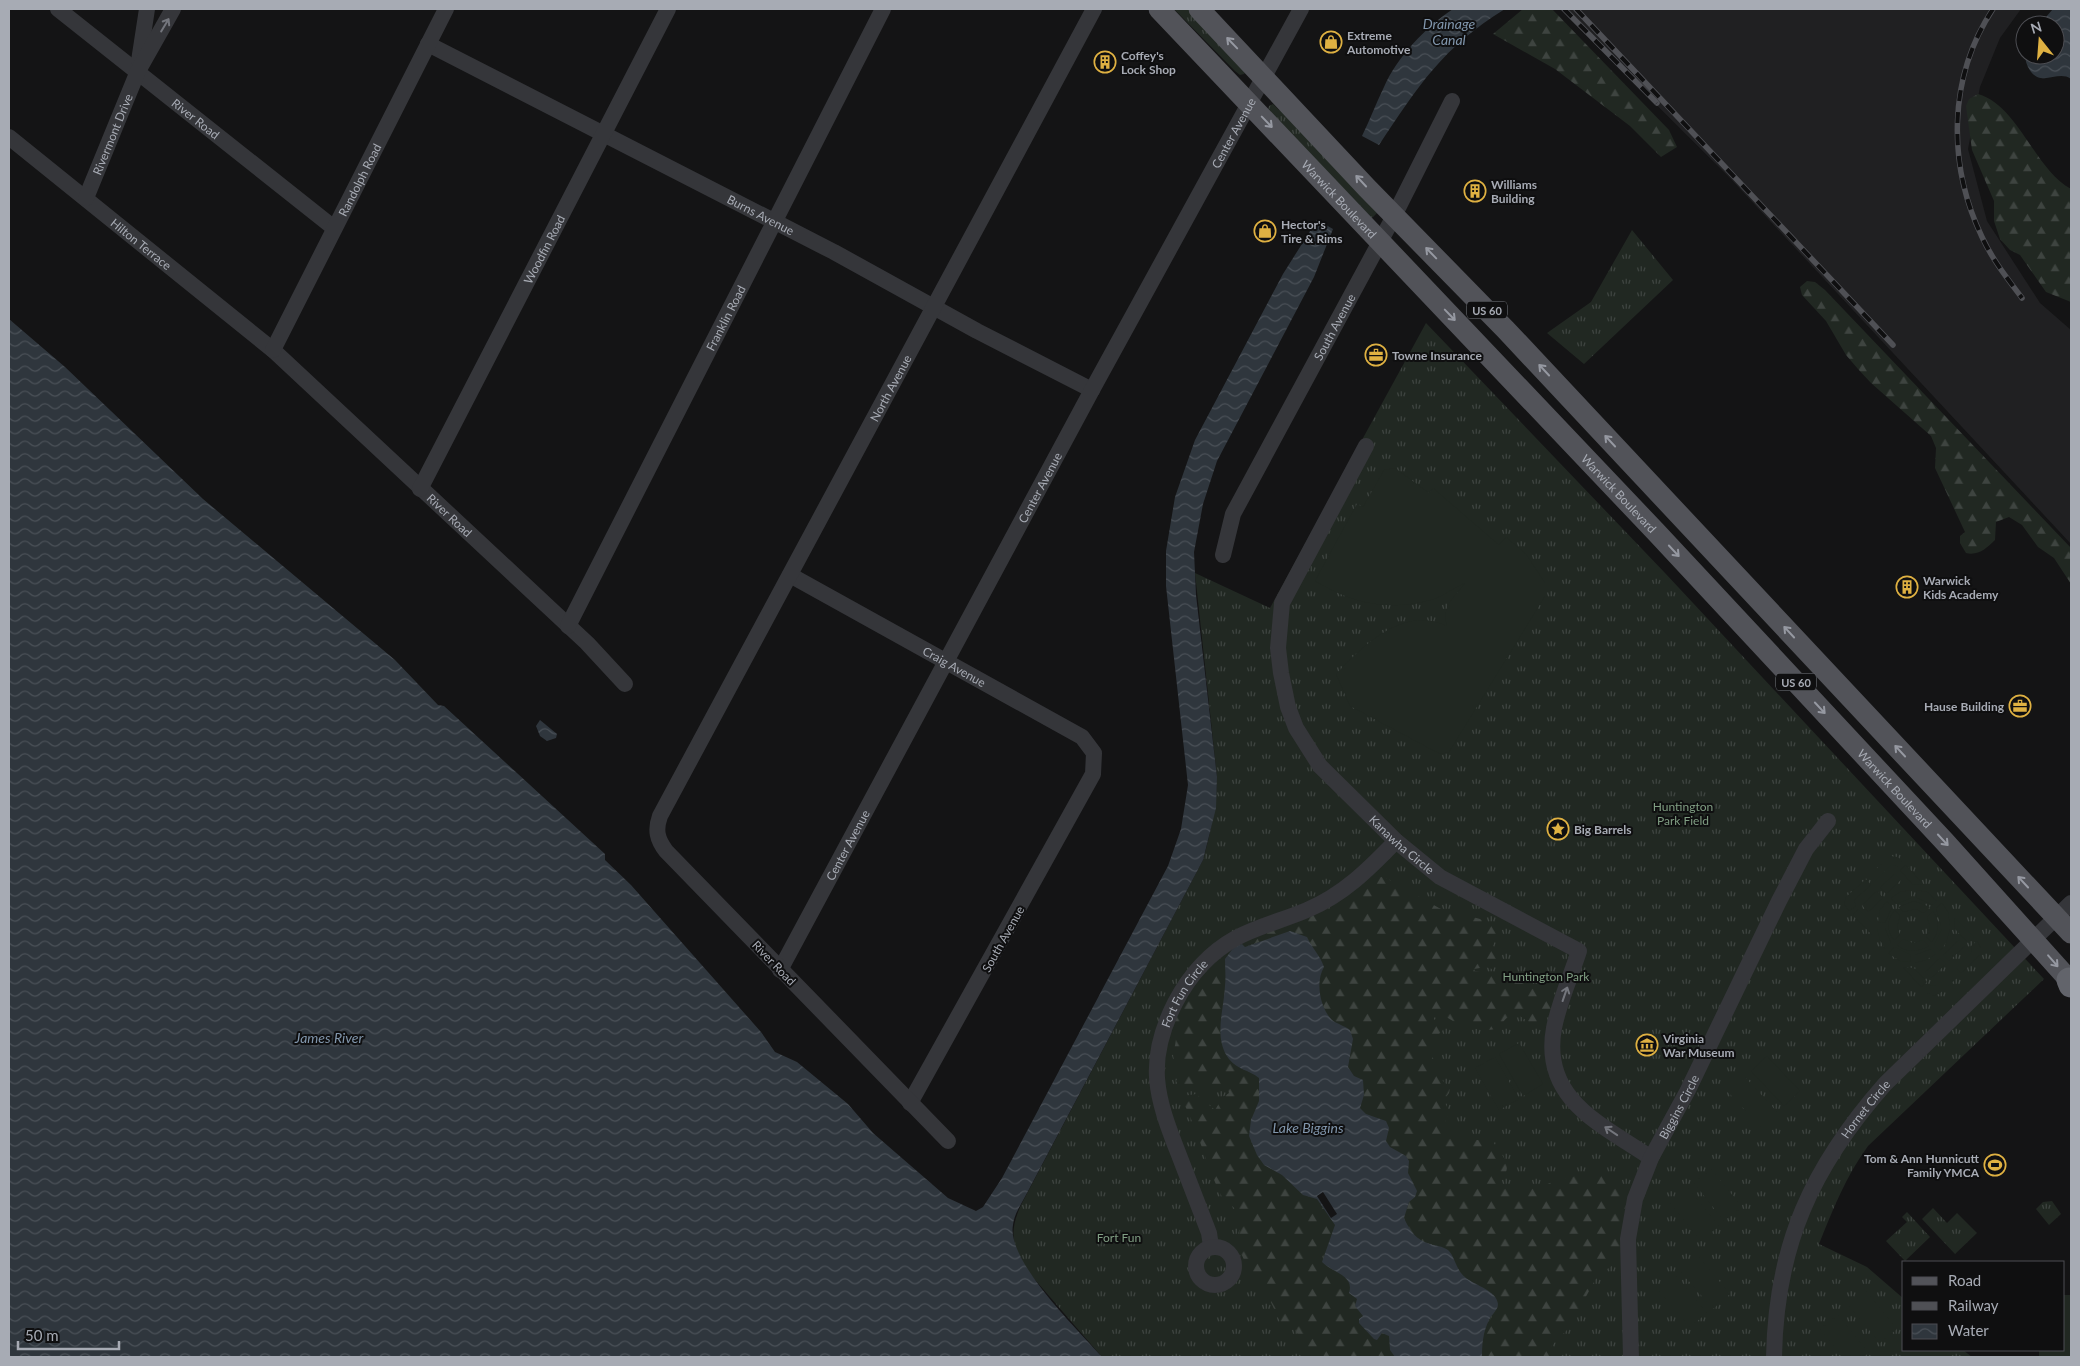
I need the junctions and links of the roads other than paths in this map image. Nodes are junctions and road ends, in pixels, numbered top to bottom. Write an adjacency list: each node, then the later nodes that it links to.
1 (58, 9): 12 (street, River Road)
2 (147, 9): 12 (street, Rivermont Drive)
3 (173, 9): 12 (street, Rivermont Drive, one-way to 3)
4 (446, 9): 11 (street, Randolph Road)
5 (668, 9): 16 (street, Woodfin Road)
6 (883, 9): 20 (street, Franklin Road)
7 (1094, 9): 23 (street, North Avenue)
8 (1159, 9): 15 (main road, Warwick Boulevard / US 60)
9 (1199, 9): 13 (main road, US 60, one-way to 9)
10 (1301, 9): 13 (street, Center Avenue)
11 (428, 44): 16 (street, Burns Avenue); 21 (street, Randolph Road)
12 (138, 71): 18 (street, Rivermont Drive); 21 (street, River Road)
13 (1264, 78): 15 (street, Center Avenue); 19 (main road, US 60, one-way to 13)
14 (1452, 101): 19 (street, South Avenue)
15 (1250, 104): 22 (main road, Warwick Boulevard / US 60, one-way to 22); 25 (street, Center Avenue)
16 (605, 134): 20 (street, Burns Avenue); 29 (street, Woodfin Road)
17 (9, 137): 18 (street, Hilton Terrace)
18 (86, 198): 24 (street, Hilton Terrace)
19 (1394, 216): 22 (street, South Avenue); 26 (main road, US 60, one-way to 19)
20 (775, 221): 23 (street, Burns Avenue); 34 (street, Franklin Road)
21 (334, 228): 24 (street, Randolph Road)
22 (1380, 242): 27 (main road, Warwick Boulevard / US 60, one-way to 27); 32 (street, South Avenue)
23 (934, 307): 25 (street, Burns Avenue); 33 (street, North Avenue)
24 (273, 350): 29 (street, River Road)
25 (1092, 390): 35 (street, Center Avenue)
26 (1577, 406): 27 (main road); 30 (main road, US 60, one-way to 26)
27 (1556, 426): 31 (main road, Warwick Boulevard / US 60)
28 (1366, 446): 42 (street, Kanawha Circle)
29 (420, 489): 34 (street, River Road)
30 (1678, 513): 31 (main road); 38 (main road, US 60, one-way to 30)
31 (1656, 532): 40 (main road, Warwick Boulevard / US 60, one-way to 40)
32 (1223, 555)
33 (790, 575): 35 (street, Craig Avenue); 37 (street, North Avenue)
34 (568, 626): 36 (street, River Road)
35 (947, 662): 39 (street, Craig Avenue); 46 (street, Center Avenue)
36 (624, 684)
37 (685, 768): 46 (street, River Road)
38 (1918, 770): 40 (main road); 43 (main road, US 60, one-way to 38)
39 (1093, 774): 48 (street, South Avenue)
40 (1897, 790): 45 (main road, Warwick Boulevard / US 60, one-way to 45)
41 (1828, 822): 50 (street, Biggins Circle)
42 (1396, 841): 50 (street, Kanawha Circle, one-way to 42); 51 (street, Fort Fun Circle)
43 (2064, 910): 44 (main road, US 60); 45 (street, Hornet Circle)
44 (2071, 933)
45 (2034, 940): 47 (main road, Warwick Boulevard / US 60, one-way to 47); 53 (street, Hornet Circle)
46 (780, 970): 48 (street, River Road)
47 (2070, 982)
48 (910, 1103): 49 (street, River Road)
49 (948, 1141)
50 (1651, 1158): 52 (street, Biggins Circle)
51 (1211, 1246)
52 (1631, 1357)
53 (1774, 1357)

